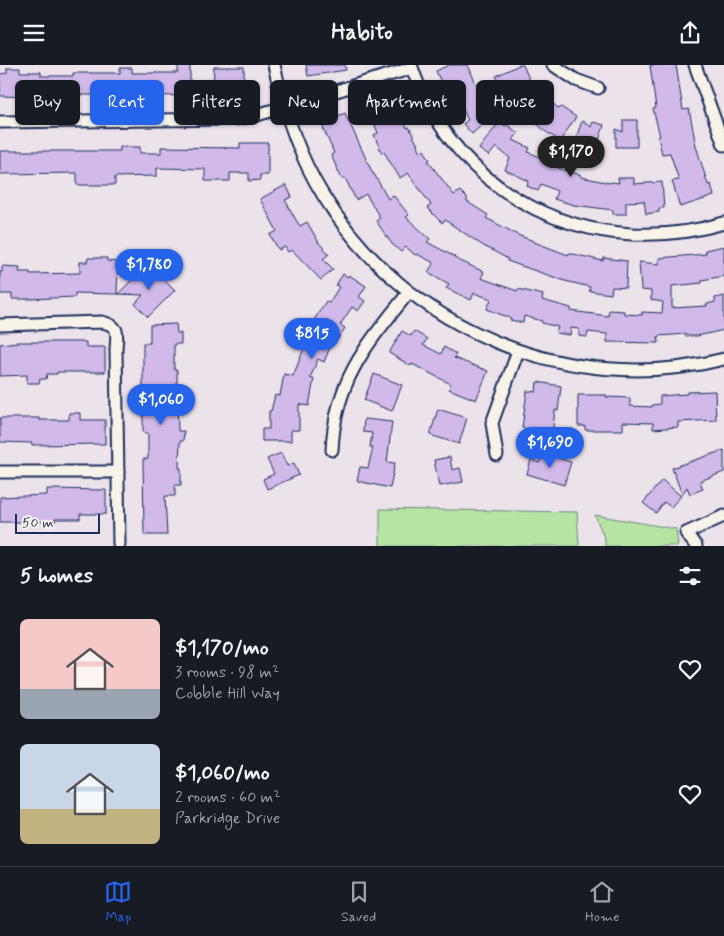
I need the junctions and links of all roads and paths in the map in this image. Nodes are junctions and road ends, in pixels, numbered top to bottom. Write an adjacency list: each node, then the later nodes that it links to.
1 (274, 65): 5 (street)
2 (553, 65): 6 (street)
3 (695, 65): 11 (street)
4 (412, 67): 7 (street); 12 (street)
5 (277, 80)
6 (598, 88)
7 (338, 91)
8 (270, 112): 9 (street)
9 (0, 122)
10 (290, 125): 13 (street)
11 (724, 145)
12 (724, 223)
13 (409, 292): 15 (street); 17 (street)
14 (0, 325): 20 (street)
15 (518, 351): 16 (street); 18 (street)
16 (724, 359)
17 (332, 450)
18 (497, 455)
19 (0, 472): 20 (street)
20 (118, 472): 22 (street)
21 (724, 516): 23 (street)
22 (119, 544)
23 (696, 546)

